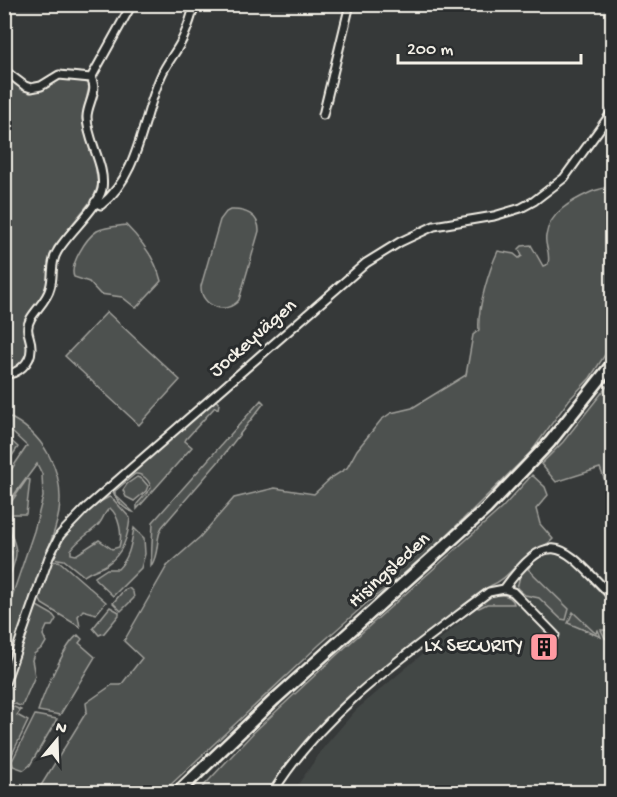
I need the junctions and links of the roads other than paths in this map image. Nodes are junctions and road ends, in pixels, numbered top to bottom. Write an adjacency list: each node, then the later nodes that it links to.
1 (132, 4): 5 (street)
2 (195, 4): 8 (street)
3 (351, 4): 7 (street)
4 (4, 70): 5 (street)
5 (91, 78): 8 (street)
6 (612, 112): 14 (street, Jockeyvägen)
7 (323, 115)
8 (95, 202): 10 (street)
9 (612, 364): 15 (highway, Hisingsleden)
10 (4, 374)
11 (504, 589): 12 (street); 13 (street); 16 (street)
12 (612, 596)
13 (555, 635)
14 (4, 686)
15 (178, 792)
16 (273, 792)

